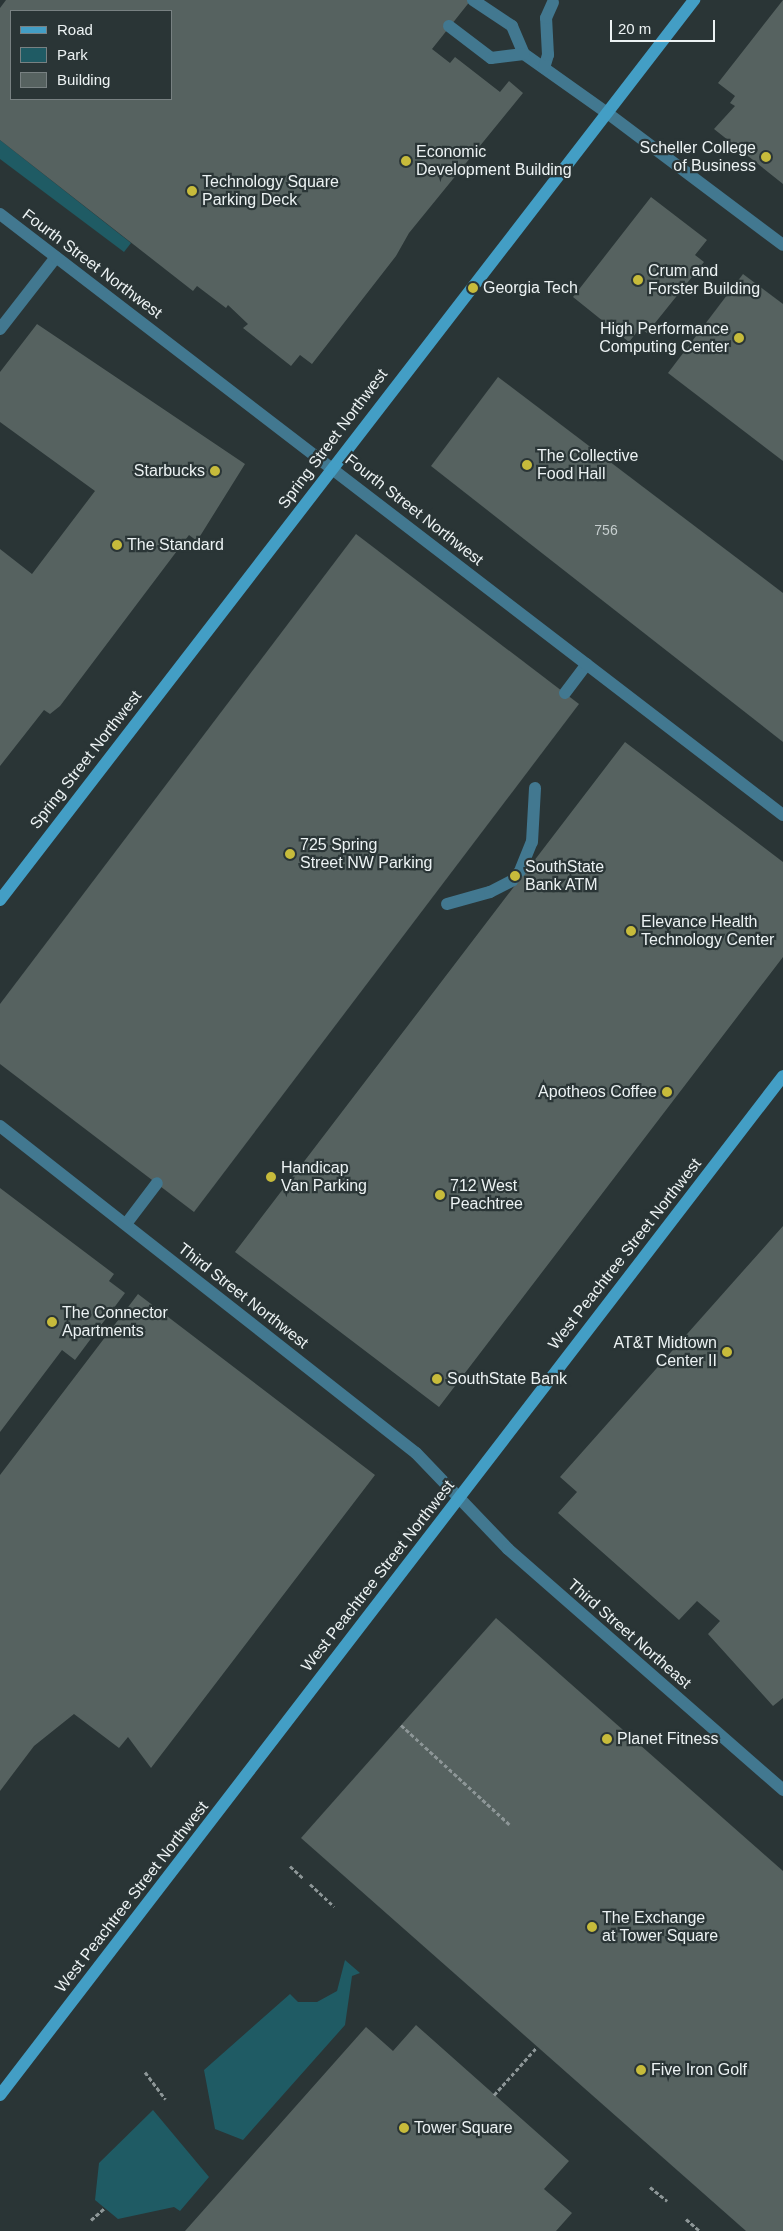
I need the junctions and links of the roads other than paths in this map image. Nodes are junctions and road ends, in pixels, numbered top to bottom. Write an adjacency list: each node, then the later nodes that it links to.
1 (473, 0): 5 (street)
2 (694, 0): 7 (main road, Spring Street Northwest)
3 (554, 2): 6 (street)
4 (449, 26): 5 (street)
5 (524, 54): 6 (street)
6 (544, 68): 7 (street)
7 (606, 112): 9 (street); 12 (main road, Spring Street Northwest)
8 (0, 214): 10 (street, Fourth Street Northwest)
9 (783, 245)
10 (56, 257): 11 (street); 12 (street, Fourth Street Northwest)
11 (0, 329)
12 (332, 468): 13 (street, Fourth Street Northwest); 17 (main road, Spring Street Northwest)
13 (587, 664): 14 (street); 16 (street, Fourth Street Northwest)
14 (565, 693)
15 (535, 788): 18 (street)
16 (783, 815)
17 (0, 900)
18 (447, 904)
19 (783, 1076): 23 (main road, West Peachtree Street Northwest)
20 (0, 1126): 22 (street, Third Street Northwest)
21 (157, 1183): 22 (street)
22 (126, 1224): 23 (street, Third Street Northwest)
23 (459, 1498): 24 (street, Third Street Northeast); 25 (main road, West Peachtree Street Northwest)
24 (783, 1790)
25 (0, 2095)

